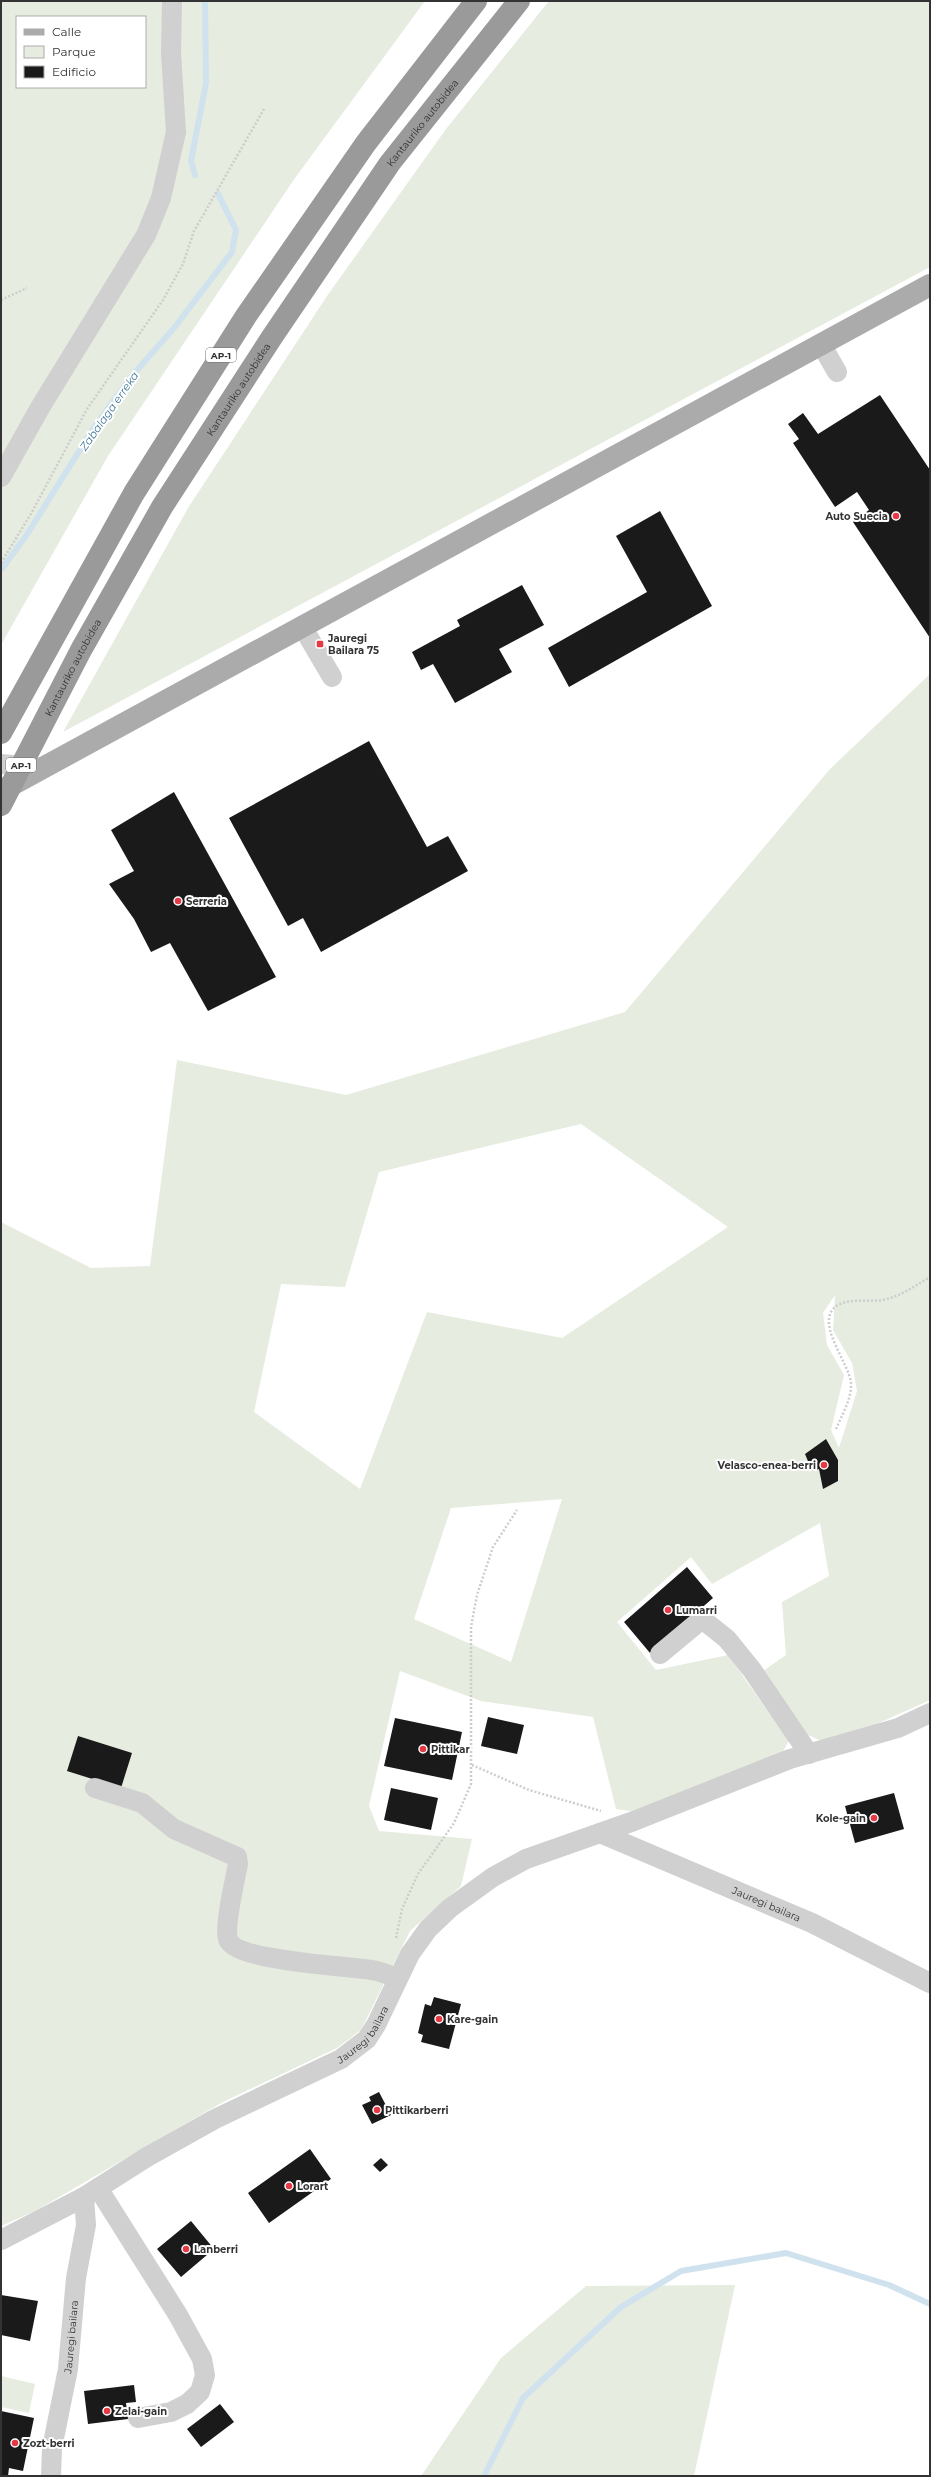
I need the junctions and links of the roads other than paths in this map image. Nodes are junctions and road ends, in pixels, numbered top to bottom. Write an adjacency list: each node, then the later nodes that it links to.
1 (172, 1): 7 (street)
2 (476, 1): 10 (highway, AP-1)
3 (519, 1): 14 (highway, Kantauriko autobidea / AP-1)
4 (930, 285): 5 (main road)
5 (821, 344): 6 (street); 8 (main road)
6 (836, 372)
7 (1, 477)
8 (302, 626): 9 (street); 12 (main road)
9 (332, 677)
10 (1, 733)
11 (1, 764): 12 (street)
12 (44, 766): 13 (main road)
13 (1, 791)
14 (1, 805)
15 (660, 1654): 17 (street)
16 (930, 1713): 17 (street, Jauregi bailara)
17 (809, 1754): 19 (street, Jauregi bailara)
18 (95, 1788): 20 (street)
19 (600, 1833): 20 (street, Jauregi bailara); 21 (street, Jauregi bailara)
20 (397, 1978): 22 (street, Jauregi bailara)
21 (930, 1983)
22 (91, 2192): 23 (street, Jauregi bailara); 24 (street); 25 (street, Jauregi bailara)
23 (1, 2240)
24 (138, 2418)
25 (51, 2476)

